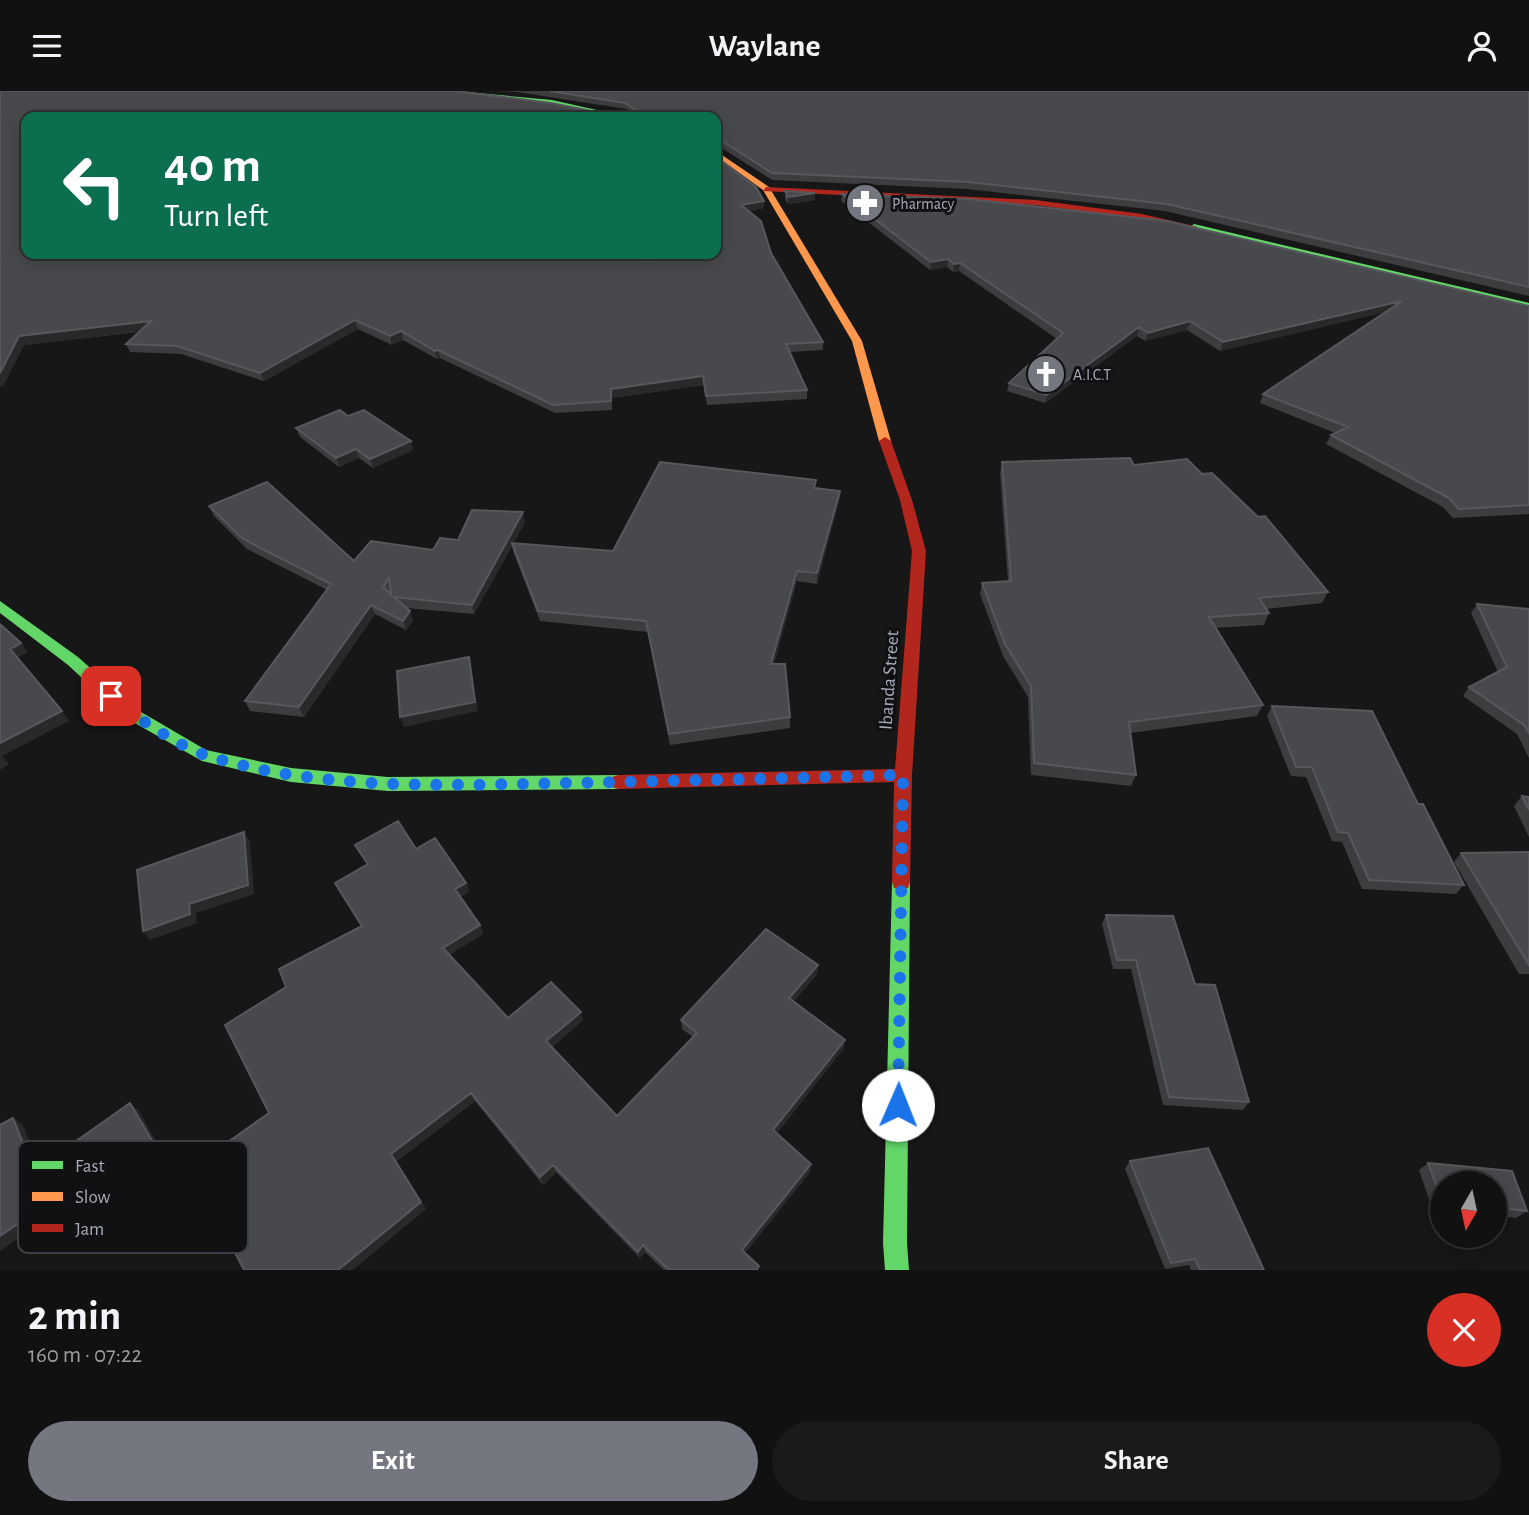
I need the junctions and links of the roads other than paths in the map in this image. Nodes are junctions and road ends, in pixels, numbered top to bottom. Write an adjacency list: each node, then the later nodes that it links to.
1 (459, 91): 2 (street)
2 (601, 112)
3 (721, 157): 4 (street, Ibanda Street)
4 (766, 189): 5 (street); 7 (street, Ibanda Street)
5 (1529, 306)
6 (0, 606): 7 (street)
7 (903, 775): 8 (street, Ibanda Street)
8 (897, 1270)

